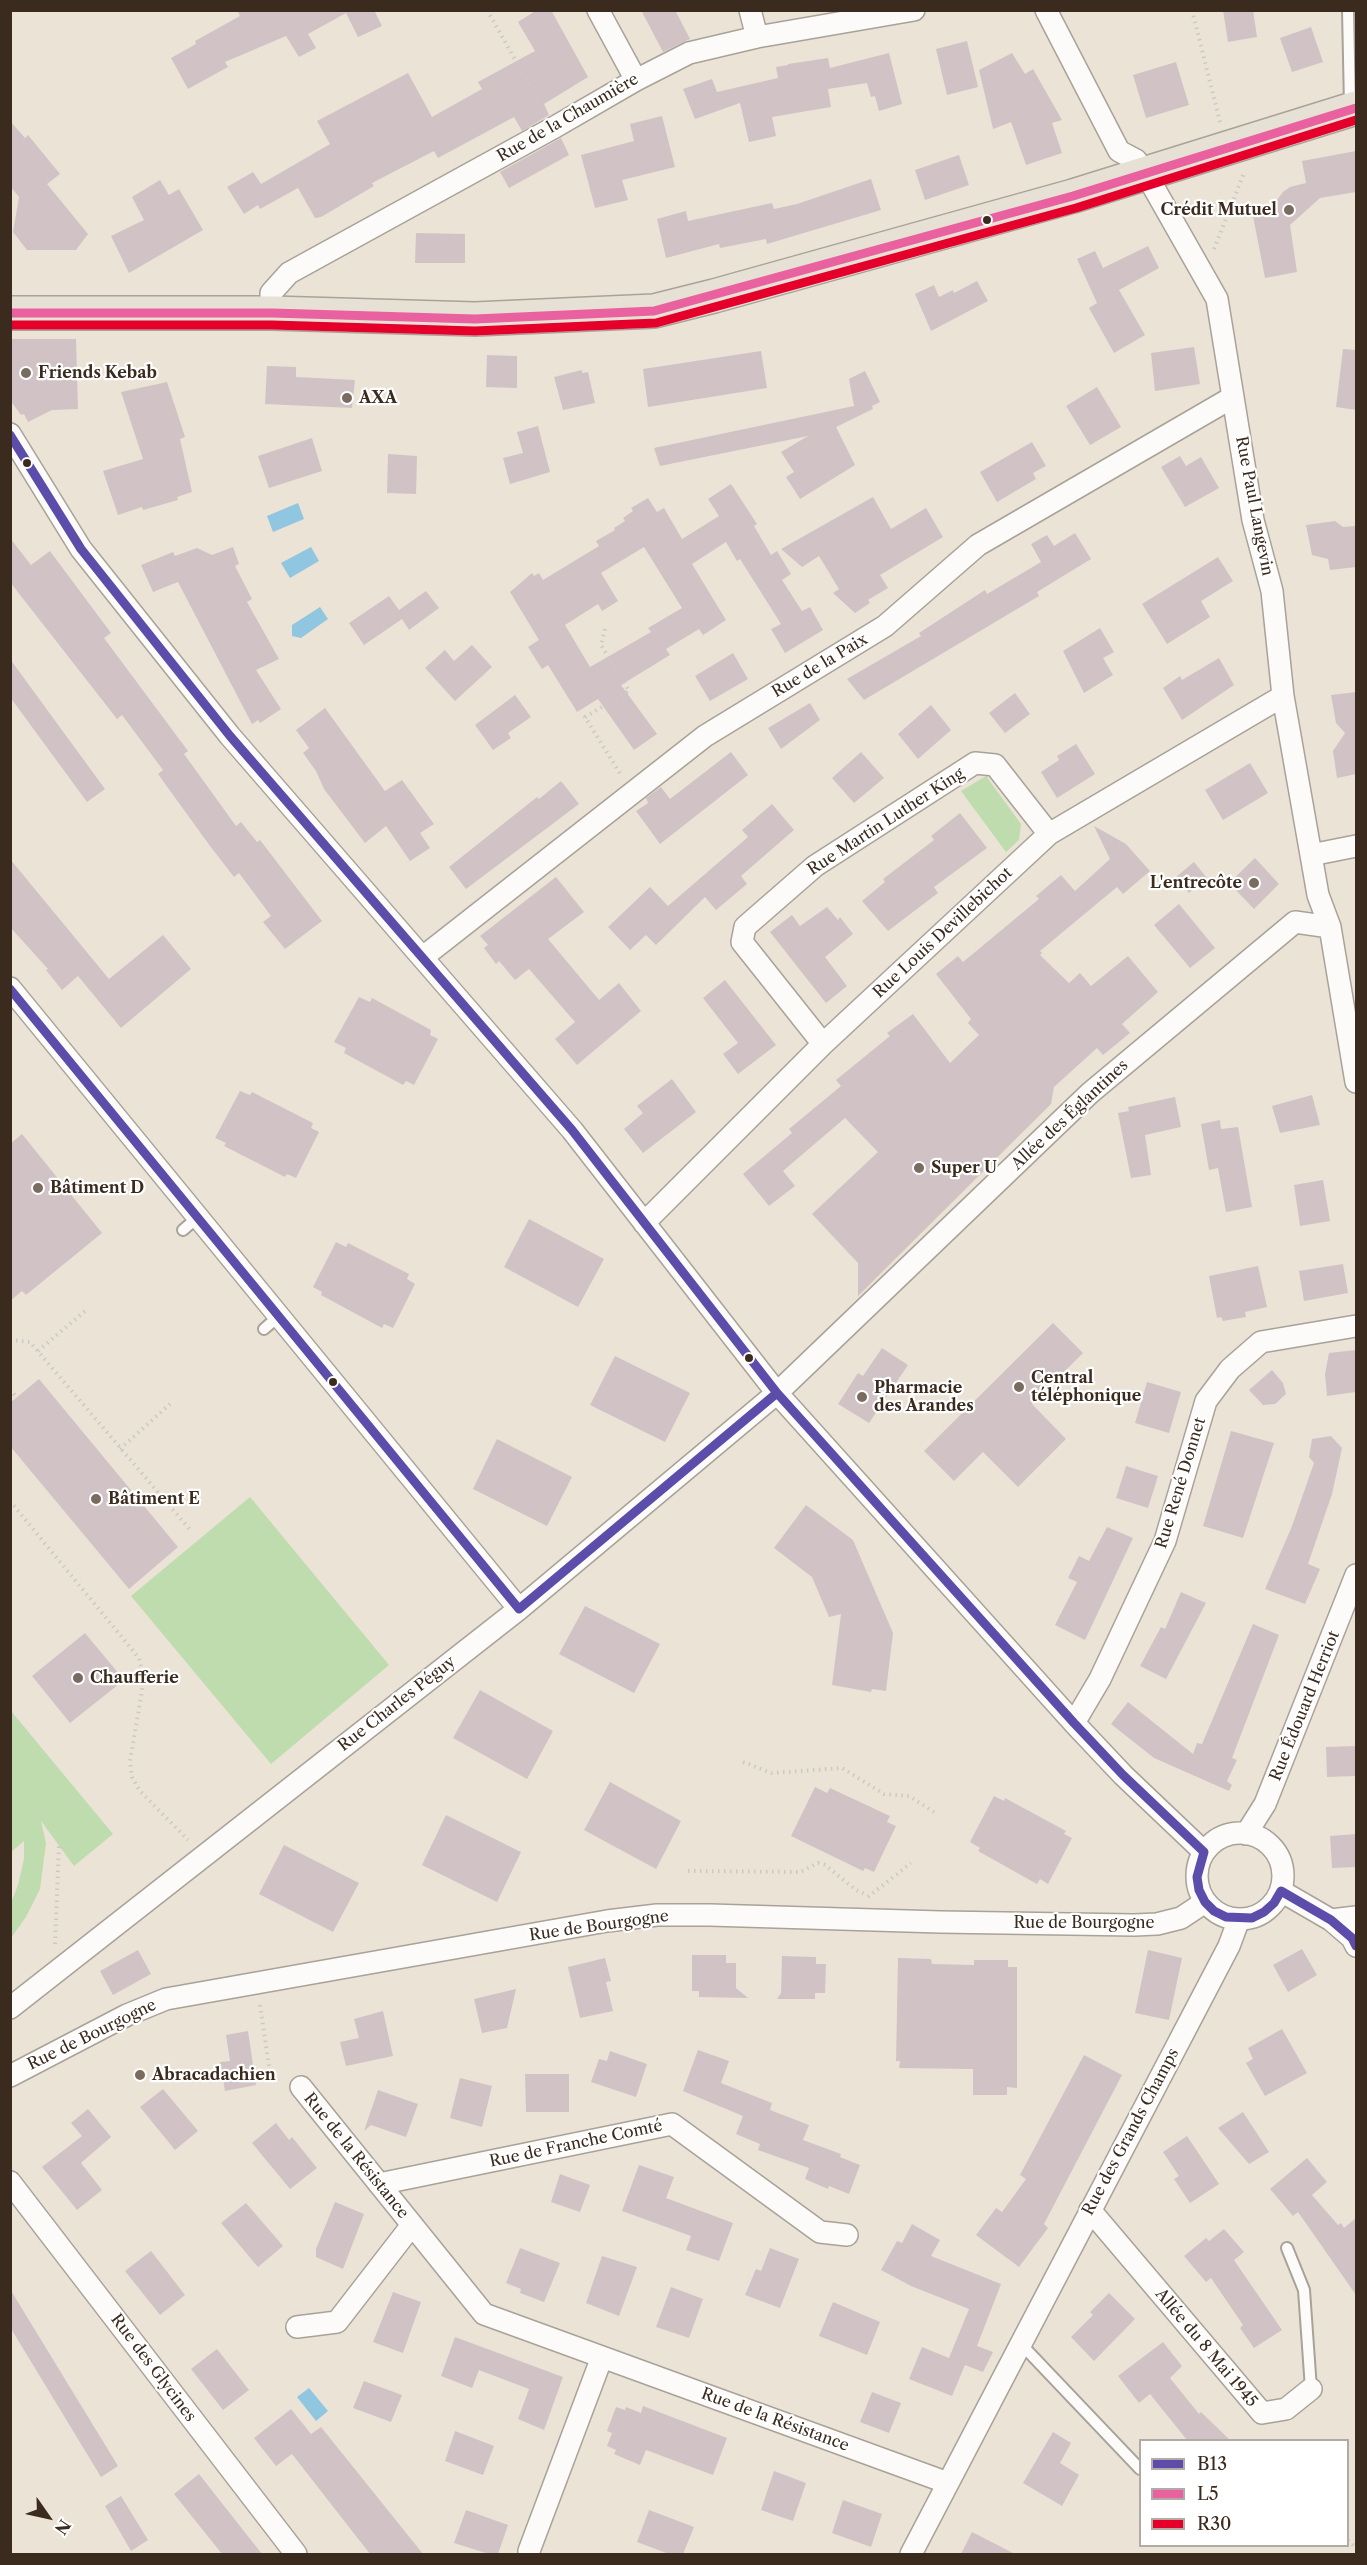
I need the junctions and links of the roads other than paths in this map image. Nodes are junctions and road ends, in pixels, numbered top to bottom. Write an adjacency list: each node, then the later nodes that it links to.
1 (598, 10): 7 (street)
2 (750, 10): 6 (street)
3 (914, 10): 6 (street, Rue de la Chaumière)
4 (1046, 10): 9 (street)
5 (1348, 10): 8 (lane)
6 (757, 37): 7 (street, Rue de la Chaumière)
7 (636, 80): 11 (street, Rue de la Chaumière)
8 (1353, 109): 9 (main road)
9 (1146, 174): 11 (main road); 12 (street, Rue Paul Langevin)
10 (10, 313): 11 (main road)
11 (272, 313)
12 (1233, 398): 14 (street, Rue Paul Langevin); 19 (street, Rue de la Paix)
13 (10, 434): 19 (street)
14 (1283, 696): 15 (street, Rue Louis Devillebichot); 17 (street, Rue Paul Langevin)
15 (1049, 834): 21 (street, Rue Louis Devillebichot); 21 (street, Rue Martin Luther King)
16 (1356, 846): 17 (street)
17 (1311, 855): 18 (street)
18 (1330, 927): 22 (street); 25 (street, Allée des Églantines)
19 (423, 957): 23 (street)
20 (10, 988): 27 (street)
21 (823, 1044): 23 (street, Rue Louis Devillebichot)
22 (1356, 1082)
23 (644, 1222): 25 (street)
24 (1356, 1326): 28 (street, Rue René Donnet)
25 (777, 1393): 27 (street, Rue Charles Péguy); 28 (street)
26 (1355, 1584): 29 (street, Rue Édouard Herriot)
27 (519, 1609): 37 (street, Rue Charles Péguy)
28 (1074, 1723): 30 (street)
29 (1246, 1834): 30 (street); 31 (street)
30 (1204, 1852): 32 (street)
31 (1281, 1891): 34 (street); 35 (street)
32 (1205, 1902): 34 (street); 38 (street, Rue de Bourgogne)
33 (1356, 1917): 35 (street)
34 (1239, 1919): 42 (street, Rue des Grands Champs)
35 (1331, 1920): 36 (street)
36 (1356, 1946)
37 (10, 2008)
38 (10, 2076)
39 (301, 2087): 41 (street, Rue de la Résistance)
40 (10, 2182): 53 (street, Rue des Glycines)
41 (379, 2184): 43 (street, Rue de la Résistance); 44 (street, Rue de Franche Comté)
42 (1090, 2210): 47 (street, Rue des Grands Champs); 49 (street, Allée du 8 Mai 1945)
43 (412, 2225): 46 (street, Rue de la Résistance); 48 (street, Rue de la Résistance)
44 (847, 2235)
45 (1287, 2248): 49 (lane, Allée du 8 Mai 1945)
46 (297, 2327)
47 (1021, 2344): 50 (lane); 51 (street, Rue des Grands Champs)
48 (602, 2357): 51 (street, Rue de la Résistance); 52 (street)
49 (1311, 2390)
50 (1139, 2468)
51 (948, 2483): 54 (street, Rue des Grands Champs)
52 (529, 2551)
53 (296, 2554)
54 (911, 2554)

